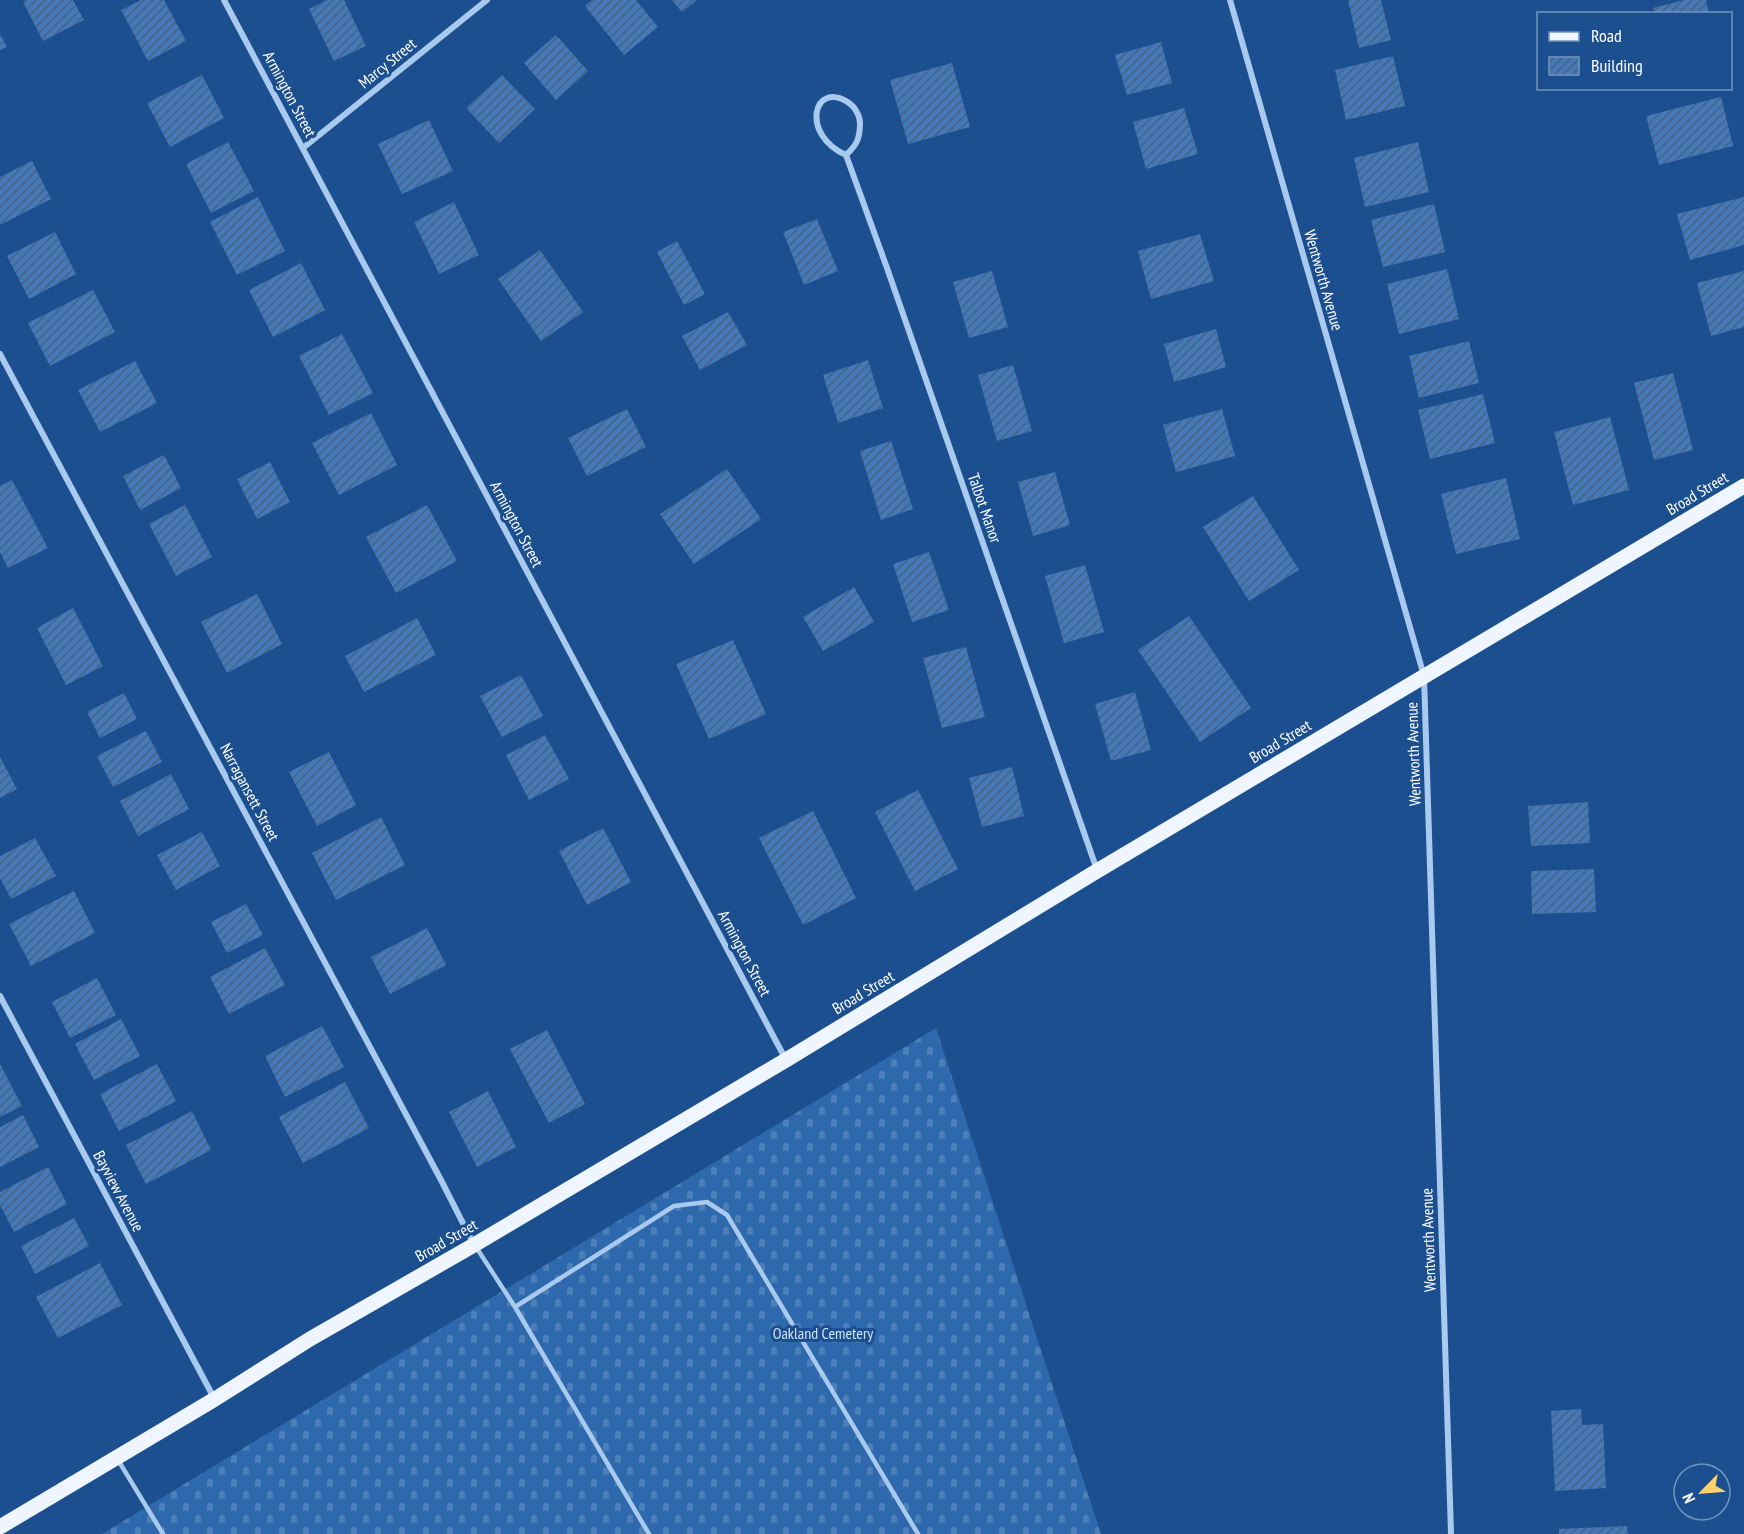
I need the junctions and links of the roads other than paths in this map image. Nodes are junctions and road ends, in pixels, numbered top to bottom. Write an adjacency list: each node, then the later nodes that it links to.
1 (224, 0): 4 (street, Armington Street)
2 (487, 0): 4 (street, Marcy Street)
3 (1230, 0): 8 (street, Wentworth Avenue)
4 (303, 148): 11 (street, Armington Street)
5 (846, 155): 5 (street); 9 (street, Talbot Manor)
6 (0, 354): 12 (street, Narragansett Street)
7 (1744, 486): 8 (main road, Broad Street)
8 (1424, 676): 9 (main road, Broad Street); 20 (street, Wentworth Avenue)
9 (1097, 871): 11 (main road, Broad Street)
10 (0, 996): 14 (street, Bayview Avenue)
11 (786, 1060): 12 (main road, Broad Street)
12 (474, 1245): 13 (lane); 14 (main road, Broad Street)
13 (515, 1307): 18 (lane); 19 (lane)
14 (214, 1399): 15 (main road, Broad Street)
15 (116, 1458): 16 (main road, Broad Street); 17 (lane)
16 (0, 1527)
17 (163, 1534)
18 (649, 1534)
19 (918, 1534)
20 (1451, 1534)

